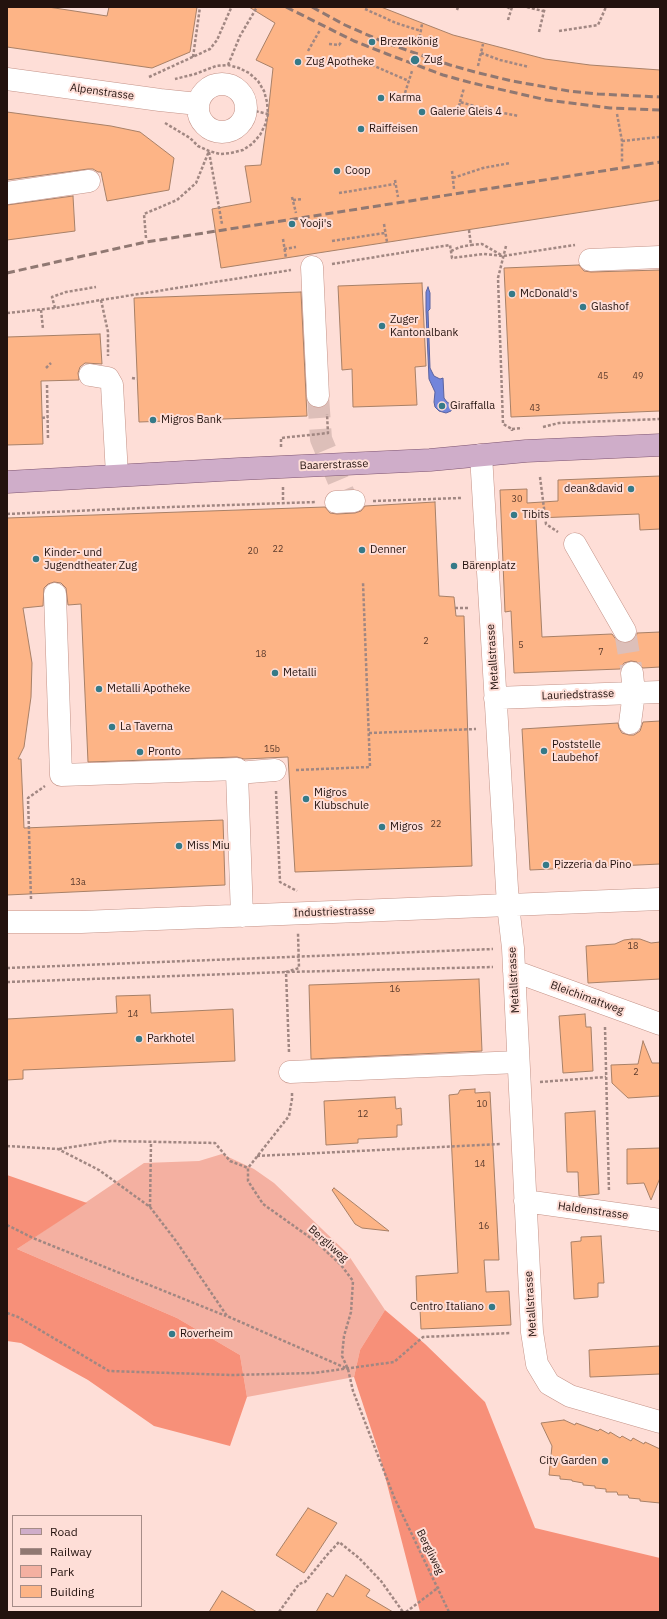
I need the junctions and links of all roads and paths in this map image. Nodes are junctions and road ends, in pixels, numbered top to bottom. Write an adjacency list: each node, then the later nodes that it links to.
1 (200, 7): 23 (path)
2 (257, 7): 25 (path)
3 (507, 7): 8 (path)
4 (527, 7): 10 (path)
5 (545, 7): 10 (path)
6 (606, 7): 15 (path)
7 (231, 8): 23 (path)
8 (511, 8): 11 (path)
9 (365, 10): 14 (path)
10 (544, 11): 16 (path)
11 (508, 20)
12 (422, 24): 14 (path)
13 (320, 30): 21 (path)
14 (420, 31): 20 (path)
15 (559, 31)
16 (540, 32)
17 (342, 41): 18 (path)
18 (330, 44)
19 (483, 44): 22 (path)
20 (418, 47)
21 (308, 52)
22 (481, 53): 26 (path); 27 (path)
23 (192, 57): 30 (path)
24 (358, 59): 31 (path)
25 (228, 65)
26 (478, 66)
27 (529, 67)
28 (412, 71): 31 (path)
29 (7, 79): 35 (street, Alpenstrasse)
30 (145, 79)
31 (409, 81): 33 (path)
32 (464, 88): 34 (path)
33 (405, 93)
34 (460, 102): 37 (path); 40 (path)
35 (198, 104): 36 (street); 36 (street)
36 (246, 109): 38 (path)
37 (458, 111)
38 (268, 114)
39 (617, 114): 42 (path)
40 (519, 116)
41 (659, 137): 42 (path)
42 (622, 141): 43 (path)
43 (622, 162)
44 (510, 164): 46 (path)
45 (452, 171): 46 (path)
46 (453, 178): 48 (path)
47 (89, 181): 49 (street)
48 (454, 189)
49 (7, 193)
50 (339, 193): 51 (path)
51 (398, 197)
52 (303, 198): 53 (path)
53 (296, 213)
54 (222, 224): 58 (path)
55 (384, 224): 57 (path)
56 (469, 230): 62 (path)
57 (385, 233): 60 (path); 61 (path)
58 (146, 238)
59 (283, 240): 65 (path)
60 (332, 241)
61 (387, 242)
62 (472, 245): 66 (path); 67 (path)
63 (506, 246): 67 (path)
64 (296, 247): 65 (path)
65 (284, 249): 69 (path)
66 (451, 251): 67 (path); 71 (path)
67 (503, 256): 70 (path); 89 (path)
68 (660, 257): 70 (street)
69 (286, 258)
70 (590, 260)
71 (336, 263)
72 (312, 267): 74 (path); 83 (street)
73 (96, 287): 75 (path)
74 (101, 300): 75 (path); 81 (path)
75 (55, 308): 76 (path)
76 (41, 310): 77 (path); 78 (path)
77 (7, 313)
78 (43, 329)
79 (51, 364): 80 (path)
80 (46, 368)
81 (99, 376): 94 (street)
82 (46, 384): 84 (path)
83 (318, 396)
84 (48, 417): 85 (path); 91 (path)
85 (42, 418)
86 (660, 419): 87 (path)
87 (539, 427)
88 (526, 428): 89 (path)
89 (512, 429): 90 (path)
90 (512, 436)
91 (48, 440)
92 (660, 446): 93 (main road, Baarerstrasse)
93 (481, 455): 94 (main road, Baarerstrasse); 107 (street, Metallstrasse)
94 (117, 475): 96 (main road, Baarerstrasse)
95 (540, 477): 101 (path)
96 (7, 482)
97 (461, 498): 98 (path)
98 (389, 501)
99 (304, 503): 100 (path)
100 (7, 514)
101 (575, 544): 104 (street)
102 (362, 582): 110 (path)
103 (55, 594): 113 (street)
104 (625, 631)
105 (633, 683): 106 (street, Lauriedstrasse); 107 (street, Lauriedstrasse); 108 (street)
106 (660, 692)
107 (495, 698): 117 (street, Metallstrasse)
108 (630, 723)
109 (477, 728): 110 (path)
110 (369, 733): 111 (path)
111 (275, 770): 112 (street); 114 (path)
112 (237, 773): 113 (street); 118 (street)
113 (61, 775): 115 (path)
114 (297, 896)
115 (31, 899)
116 (660, 899): 117 (street, Industriestrasse)
117 (508, 905): 118 (street, Industriestrasse); 122 (street, Metallstrasse)
118 (242, 916): 119 (street, Industriestrasse)
119 (7, 922)
120 (298, 927): 121 (path)
121 (299, 957): 122 (path); 123 (path); 124 (path)
122 (514, 962): 124 (path); 126 (street, Bleichimattweg); 128 (street, Metallstrasse)
123 (7, 968)
124 (286, 972): 125 (path); 129 (path)
125 (7, 982)
126 (605, 1004): 127 (street, Bleichimattweg); 130 (path)
127 (660, 1024)
128 (518, 1062): 129 (street); 131 (street, Metallstrasse)
129 (290, 1072): 136 (path)
130 (606, 1077): 131 (path); 140 (path)
131 (520, 1084): 133 (street, Metallstrasse)
132 (151, 1142): 135 (path); 137 (path); 139 (path)
133 (522, 1143): 136 (path); 138 (street, Metallstrasse)
134 (7, 1146): 135 (path)
135 (58, 1150): 139 (path)
136 (256, 1156): 137 (path)
137 (248, 1168): 146 (path, Bergliweg)
138 (525, 1201): 140 (street, Haldenstrasse); 145 (street, Metallstrasse)
139 (150, 1207): 144 (path)
140 (609, 1214): 141 (street, Haldenstrasse)
141 (660, 1220)
142 (7, 1224): 144 (path)
143 (7, 1313): 146 (path)
144 (227, 1316): 146 (path)
145 (532, 1332): 146 (path); 147 (street, Metallstrasse)
146 (348, 1369): 148 (path, Bergliweg)
147 (660, 1422)
148 (438, 1587): 151 (path); 152 (path, Bergliweg)
149 (279, 1612): 150 (path)
150 (403, 1612)
151 (406, 1612)
152 (450, 1612)

